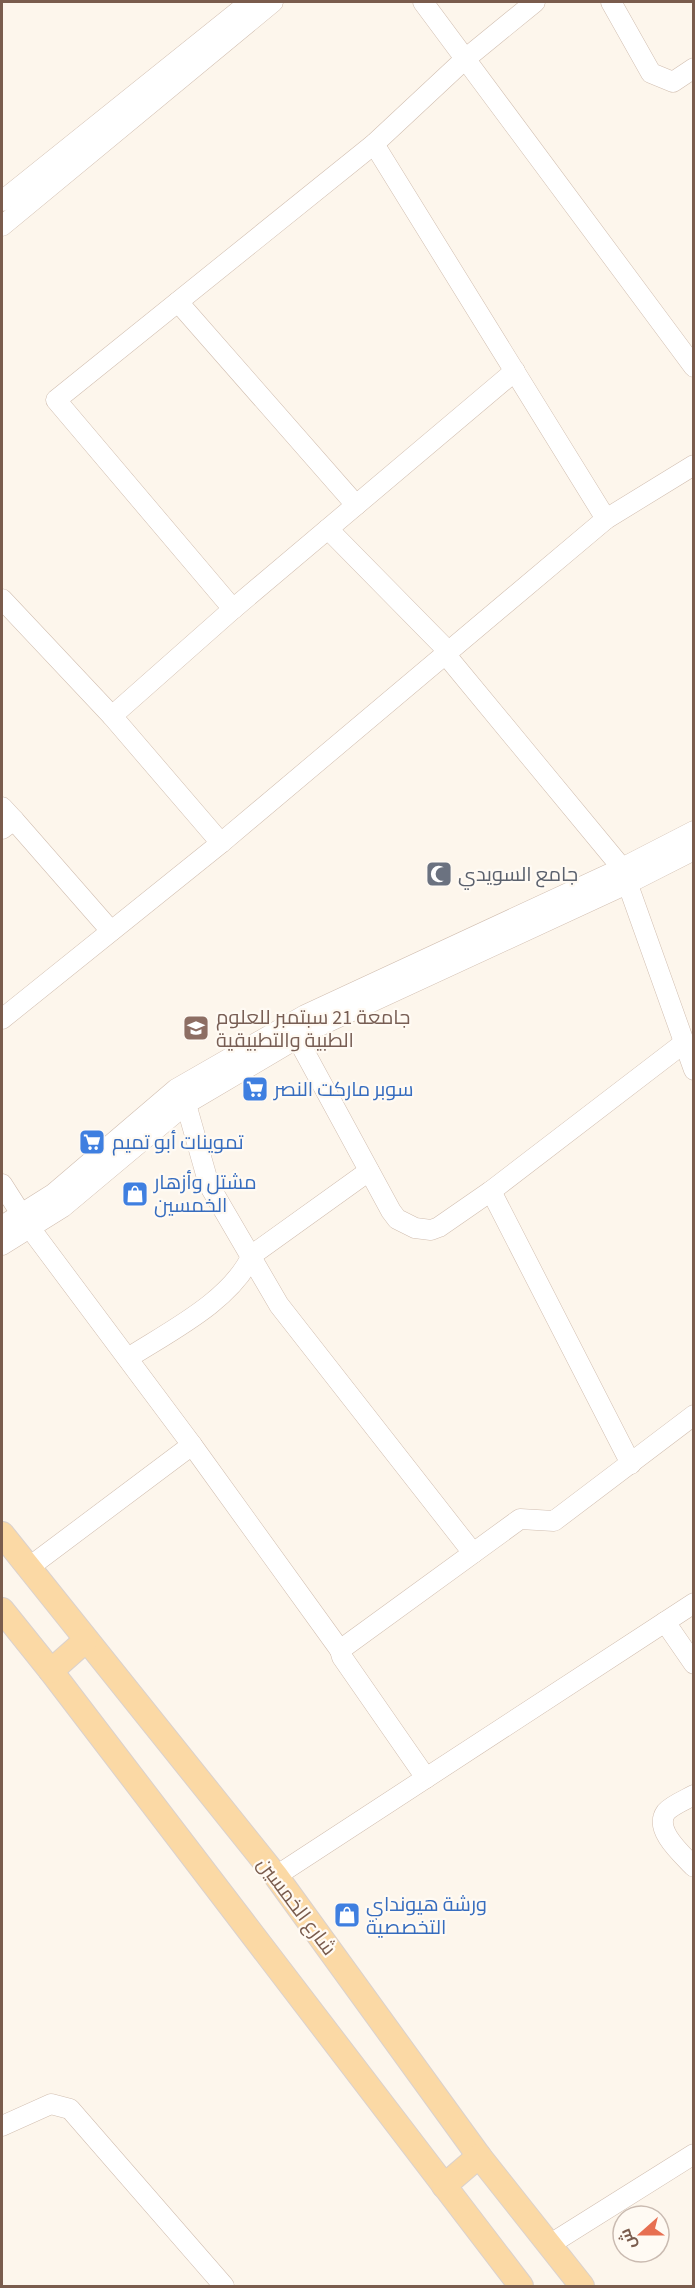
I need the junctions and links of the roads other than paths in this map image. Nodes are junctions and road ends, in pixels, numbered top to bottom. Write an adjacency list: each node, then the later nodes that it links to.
1 (250, 2): 9 (street)
2 (273, 2): 10 (street)
3 (423, 2): 6 (street)
4 (535, 2): 6 (street)
5 (611, 2): 7 (street)
6 (464, 60): 8 (street); 12 (street)
7 (693, 68)
8 (374, 144): 11 (street); 13 (street)
9 (2, 201)
10 (2, 226)
11 (178, 302): 15 (street); 19 (street)
12 (693, 367)
13 (515, 371): 15 (street); 16 (street)
14 (693, 465): 16 (street)
15 (356, 505): 17 (street)
16 (606, 519): 20 (street)
17 (328, 529): 19 (street); 20 (street)
18 (2, 599): 21 (street)
19 (233, 609): 21 (street)
20 (447, 654): 24 (street); 26 (street)
21 (112, 716): 24 (street)
22 (6, 818): 27 (street)
23 (693, 831): 26 (street)
24 (221, 843): 27 (street)
25 (693, 850): 26 (street)
26 (625, 875): 29 (street); 30 (street); 36 (street)
27 (111, 931): 28 (street)
28 (2, 1020)
29 (297, 1038): 32 (street); 33 (street)
30 (684, 1043): 31 (street); 35 (street)
31 (693, 1070)
32 (186, 1104): 36 (street); 39 (street)
33 (369, 1171): 35 (street); 39 (street)
34 (2, 1184): 36 (street)
35 (491, 1191): 43 (street)
36 (26, 1221): 37 (street); 38 (street); 40 (street)
37 (2, 1226)
38 (2, 1245)
39 (252, 1255): 40 (street); 45 (street)
40 (128, 1358): 42 (street)
41 (693, 1414): 43 (street)
42 (192, 1445): 46 (street); 51 (street)
43 (631, 1464): 45 (street)
44 (2, 1534): 46 (main road, شارع الخمسين)
45 (473, 1553): 51 (street)
46 (28, 1568): 50 (main road, شارع الخمسين)
47 (693, 1603): 49 (street)
48 (2, 1610): 53 (main road)
49 (665, 1622): 52 (street); 54 (street)
50 (85, 1641): 53 (main road); 57 (main road, شارع الخمسين)
51 (340, 1650): 54 (street)
52 (693, 1664)
53 (51, 1671): 61 (main road)
54 (426, 1778): 57 (street)
55 (693, 1794): 56 (street)
56 (693, 1867)
57 (276, 1876): 60 (main road, شارع الخمسين)
58 (2, 2126): 63 (street)
59 (693, 2154): 62 (street)
60 (479, 2156): 61 (main road); 62 (main road, شارع الخمسين)
61 (444, 2186): 64 (main road)
62 (549, 2245): 65 (main road, شارع الخمسين)
63 (224, 2286)
64 (521, 2286)
65 (582, 2286)

